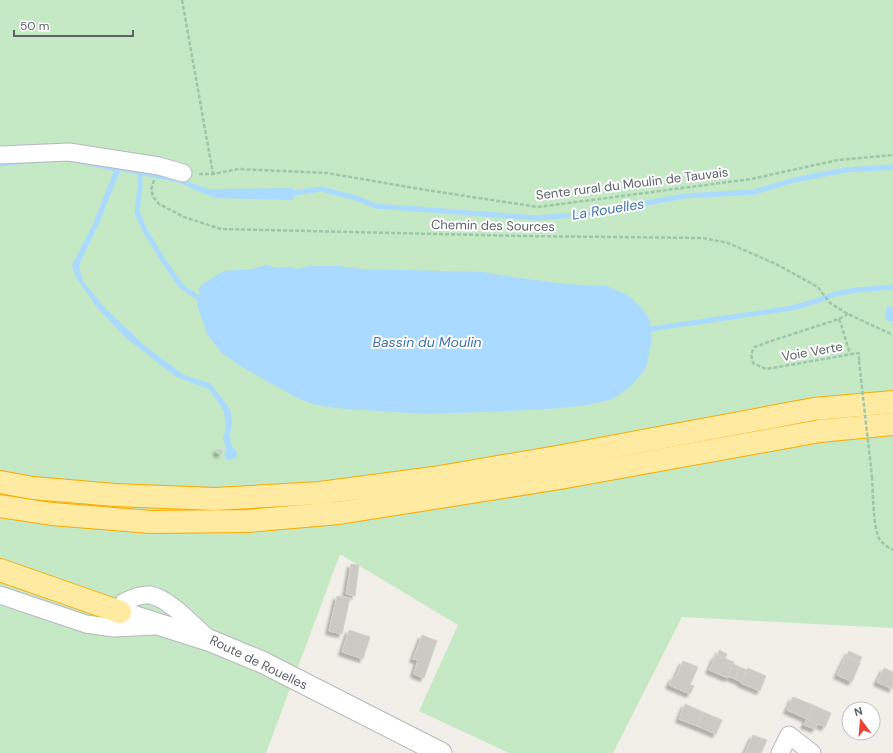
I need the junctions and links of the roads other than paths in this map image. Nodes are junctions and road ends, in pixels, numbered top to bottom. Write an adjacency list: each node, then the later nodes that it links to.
1 (0, 155): 2 (street)
2 (183, 173)
3 (893, 402): 5 (highway)
4 (893, 424): 6 (highway)
5 (0, 482)
6 (0, 506)
7 (0, 570): 9 (highway)
8 (0, 595): 9 (street)
9 (117, 620): 10 (street); 10 (street, Route de Rouelles)
10 (211, 641): 11 (street, Route de Rouelles)
11 (442, 753)
12 (780, 753): 13 (street)
13 (812, 753)

